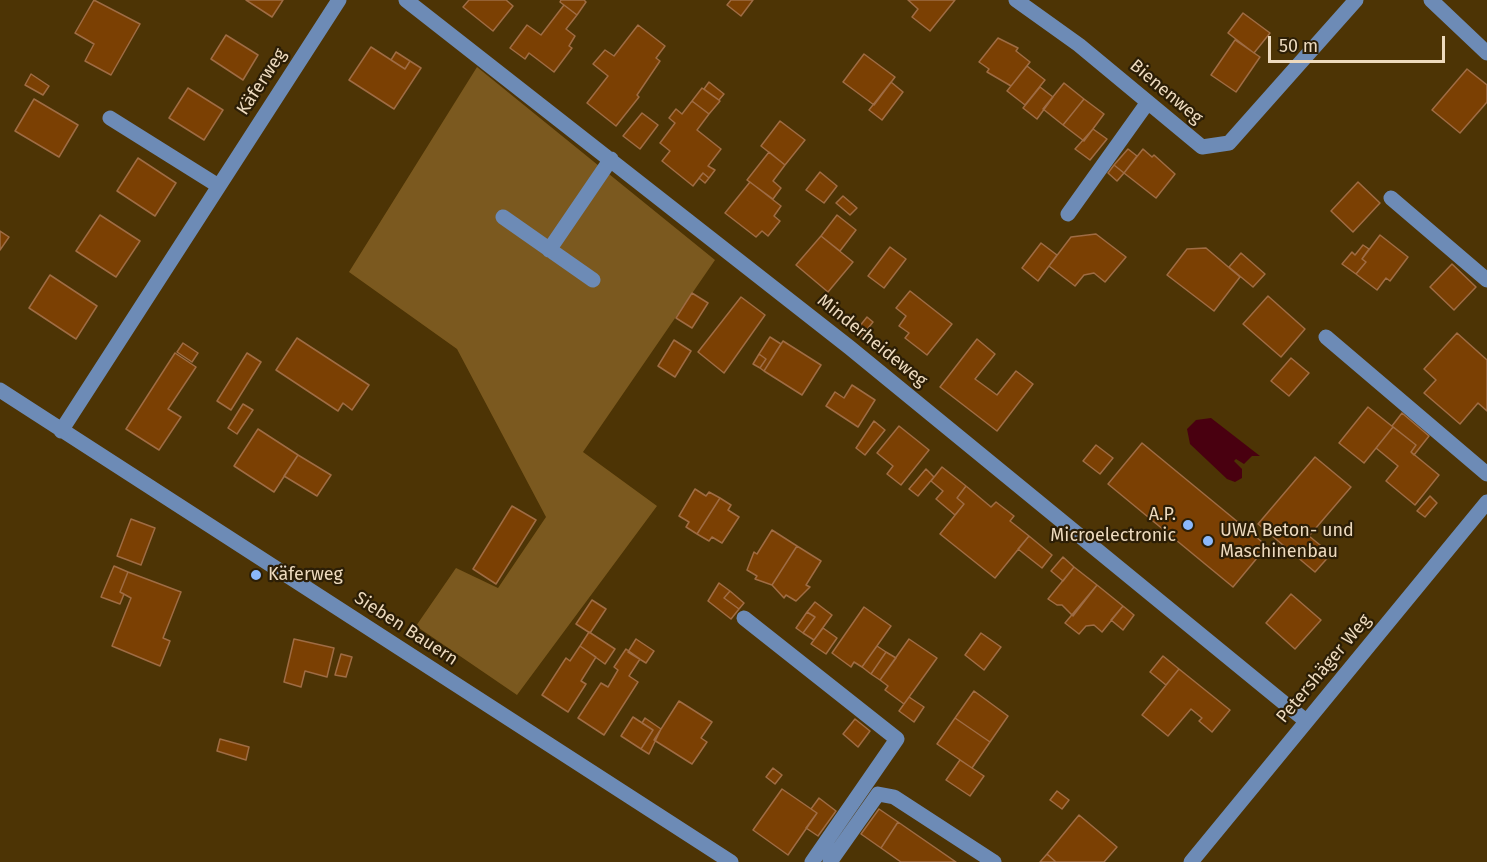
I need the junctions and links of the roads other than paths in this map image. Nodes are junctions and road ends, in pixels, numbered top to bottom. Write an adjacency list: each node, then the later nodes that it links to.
1 (339, 0): 10 (street, Käferweg)
2 (406, 0): 9 (street, Minderheideweg)
3 (1016, 0): 7 (street, Bienenweg)
4 (1356, 0): 7 (street, Bienenweg)
5 (1431, 0): 6 (street)
6 (1487, 53)
7 (1148, 102): 12 (street)
8 (110, 118): 10 (street)
9 (611, 159): 14 (street); 23 (street, Minderheideweg)
10 (217, 185): 19 (street, Käferweg)
11 (1391, 198): 16 (street)
12 (1068, 214)
13 (503, 217): 14 (street)
14 (549, 250): 15 (street)
15 (593, 280)
16 (1487, 280)
17 (1326, 337): 20 (street)
18 (0, 390): 19 (street, Sieben Bauern)
19 (61, 431): 24 (street, Sieben Bauern)
20 (1487, 474)
21 (1487, 502): 23 (street, Petershäger Weg)
22 (744, 618): 25 (street)
23 (1306, 721): 28 (street, Petershäger Weg)
24 (731, 862)
25 (812, 862)
26 (830, 862): 27 (street)
27 (994, 862)
28 (1191, 862)

